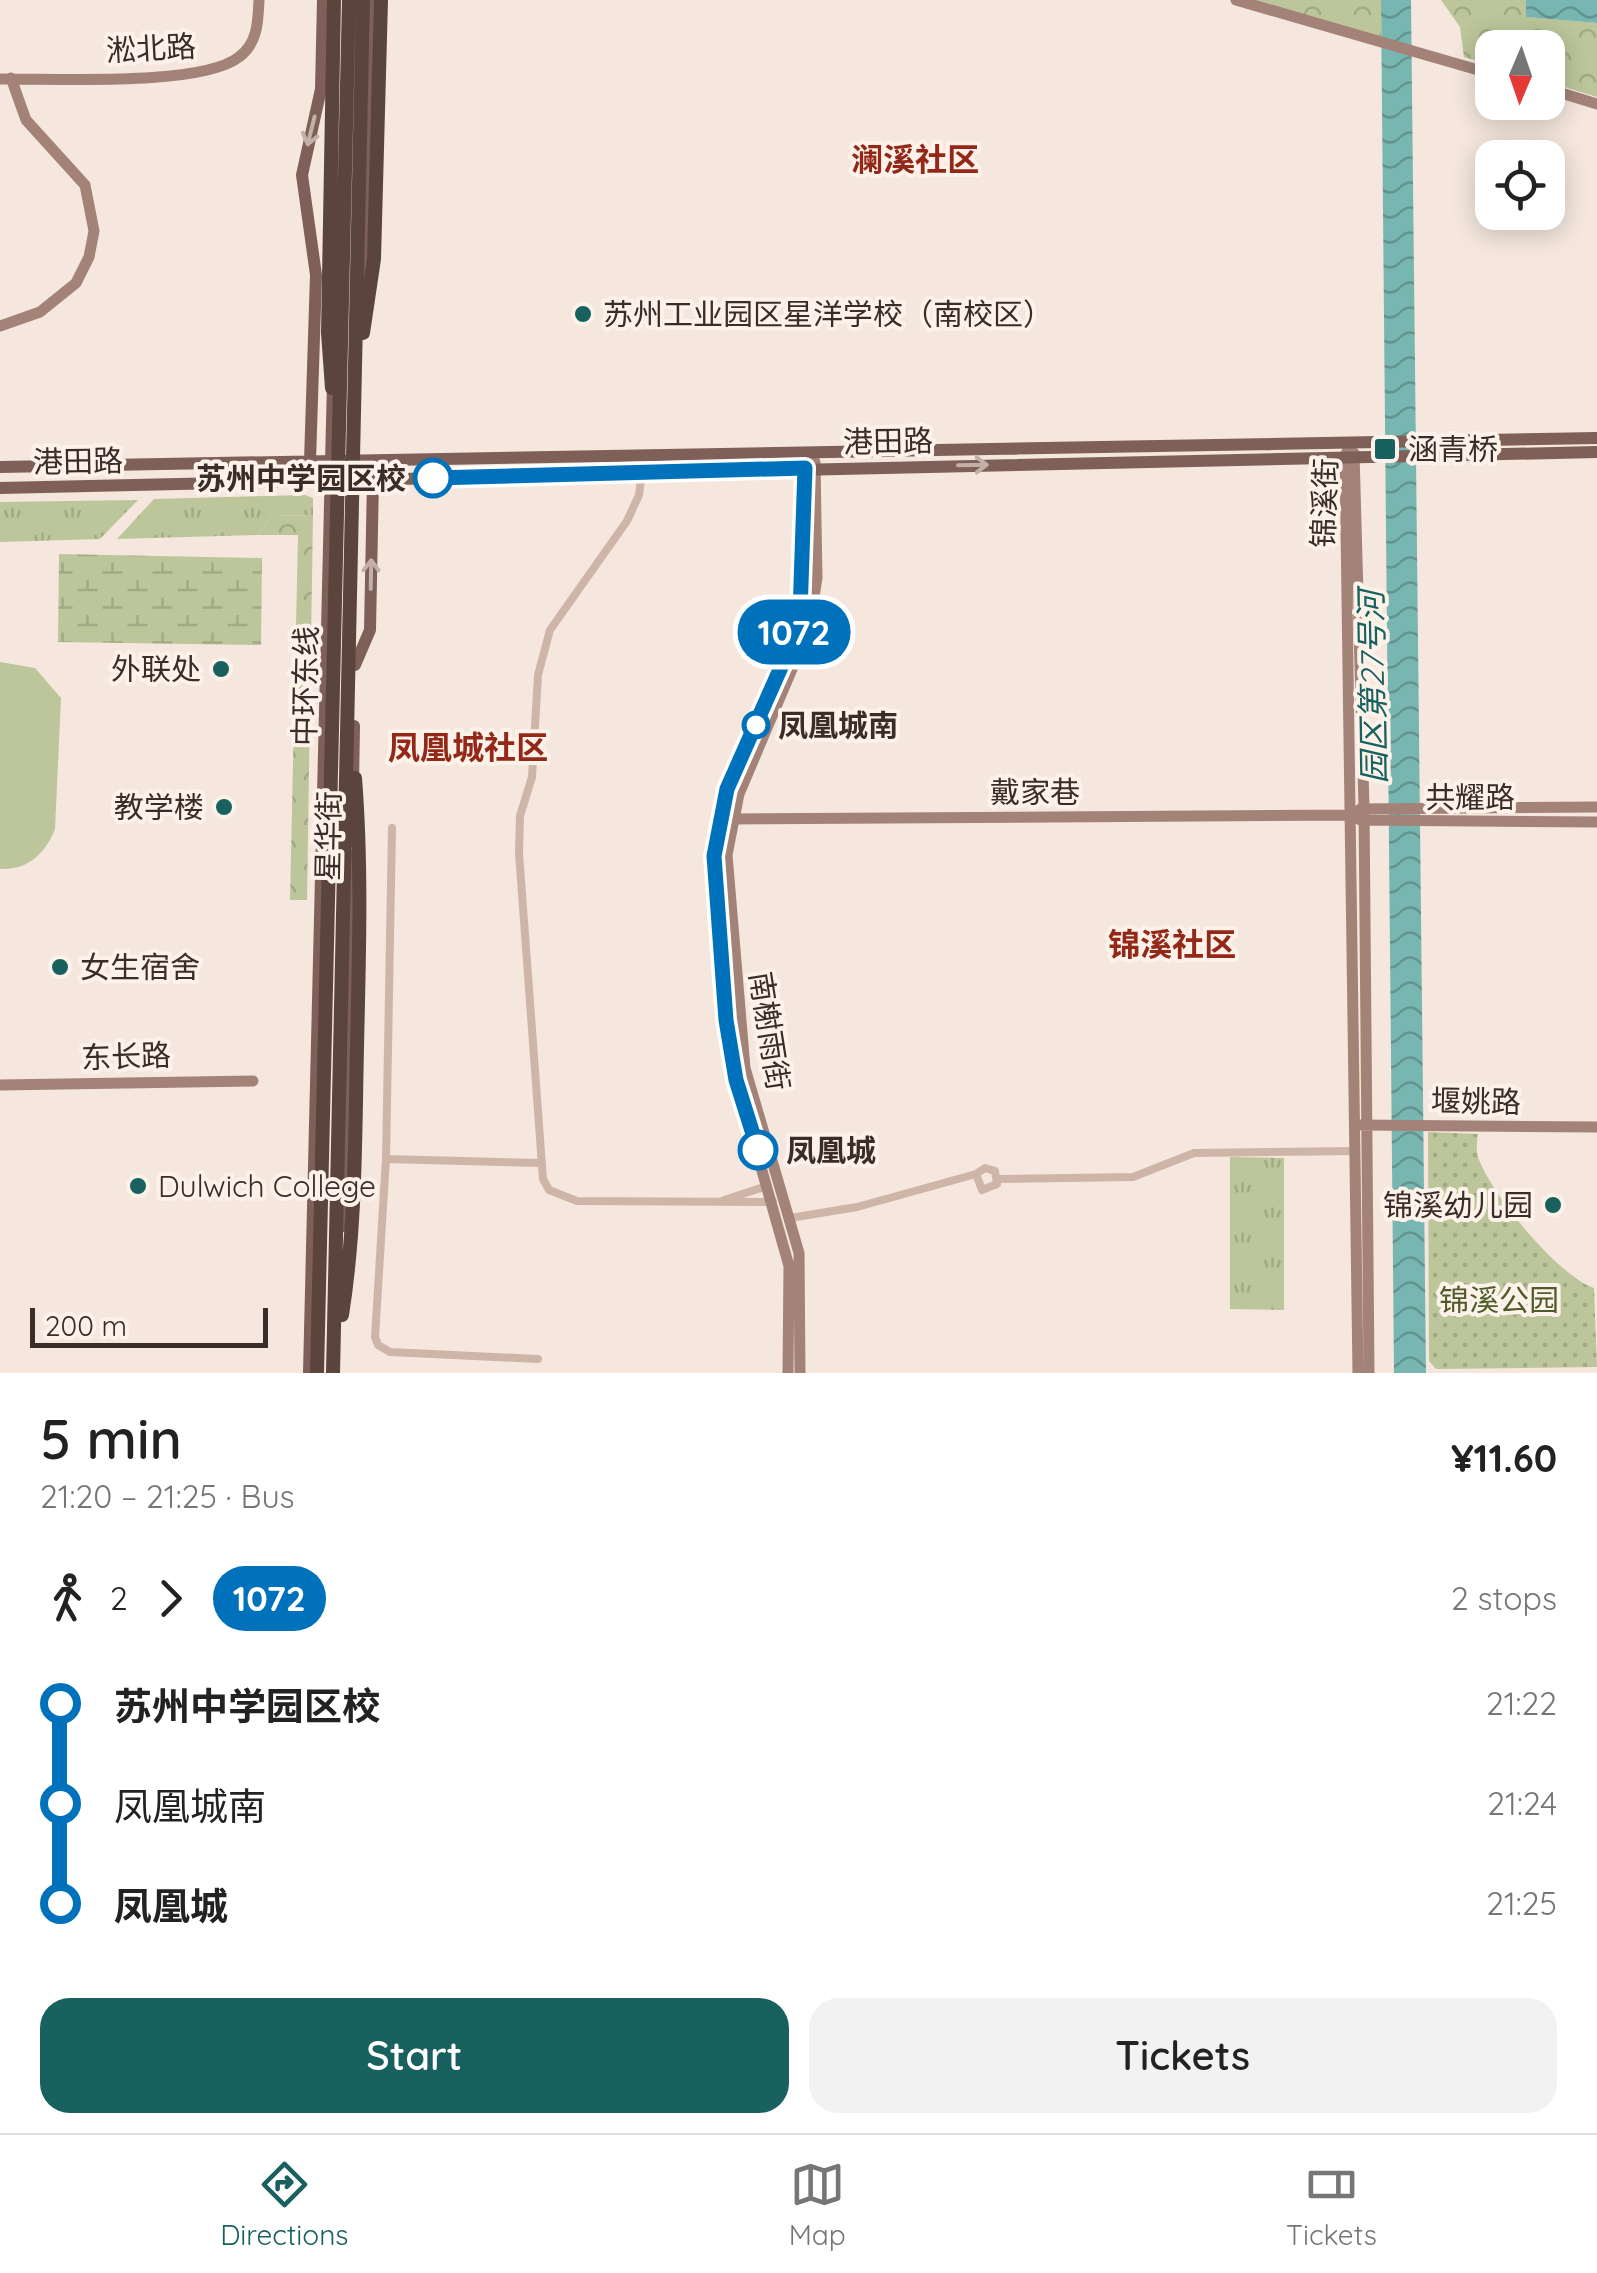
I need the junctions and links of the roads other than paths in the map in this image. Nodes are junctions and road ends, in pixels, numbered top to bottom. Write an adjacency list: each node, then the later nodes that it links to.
1 (259, 0): 9 (main road, 淞北路)
2 (323, 0): 20 (main road, one-way to 20)
3 (337, 0): 14 (main road, 星华街); 14 (highway)
4 (349, 0): 52 (highway, 中环东线)
5 (367, 0): 13 (highway, 中环东线); 22 (main road)
6 (381, 0): 13 (highway)
7 (1236, 0): 8 (main road)
8 (1475, 69)
9 (5, 78): 12 (main road)
10 (1565, 94): 11 (main road)
11 (1597, 104)
12 (0, 326)
13 (354, 398): 29 (highway, 中环东线)
14 (332, 399): 21 (main road, 星华街)
15 (1597, 438): 16 (main road, 港田路)
16 (1417, 450): 17 (main road, 港田路); 18 (main road, 港田路)
17 (1597, 452)
18 (1350, 453): 19 (main road, 港田路); 24 (main road, 港田路, one-way to 18); 30 (main road, 锦溪街); 32 (main road, 锦溪街)
19 (812, 454): 22 (main road, 港田路); 24 (main road, 南榭雨街)
20 (310, 461): 21 (main road, 港田路); 23 (main road, 港田路)
21 (330, 462): 22 (main road, 港田路); 27 (main road, 星华街)
22 (360, 463): 26 (main road)
23 (0, 467)
24 (811, 468): 25 (main road, 港田路); 33 (main road, 南榭雨街)
25 (642, 472): 26 (main road, 港田路); 43 (street)
26 (366, 479): 27 (main road, 港田路); 50 (main road, 星华街, one-way to 26)
27 (330, 480): 28 (main road, 港田路); 52 (main road, 星华街)
28 (0, 488)
29 (349, 697): 50 (highway); 53 (highway, 中环东线)
30 (1364, 806): 31 (main road, 共耀路); 32 (main road); 35 (main road, 锦溪街)
31 (1597, 807)
32 (1352, 814): 33 (main road, 戴家巷); 35 (main road); 39 (main road, 锦溪街)
33 (725, 819): 46 (main road, 南榭雨街); 49 (main road, 南榭雨街)
34 (1597, 822): 35 (main road, 共耀路)
35 (1364, 823): 39 (main road, 锦溪街)
36 (392, 828): 42 (street)
37 (252, 1081): 38 (main road, 东长路)
38 (0, 1085)
39 (1361, 1125): 40 (main road, 堰姚路); 41 (main road, 锦溪街); 57 (main road, 锦溪街)
40 (1597, 1127)
41 (1356, 1151): 45 (street); 56 (main road, 锦溪街)
42 (386, 1159): 43 (street); 51 (street)
43 (542, 1163): 47 (street)
44 (976, 1174): 45 (street); 45 (street); 49 (street)
45 (998, 1179)
46 (768, 1186): 47 (street); 48 (main road, 南榭雨街)
47 (724, 1200): 48 (street)
48 (773, 1202): 54 (main road, 南榭雨街)
49 (790, 1218): 55 (main road, 南榭雨街)
50 (340, 1322): 53 (main road, 星华街)
51 (538, 1359)
52 (313, 1373)
53 (336, 1373)
54 (788, 1373)
55 (800, 1373)
56 (1358, 1373)
57 (1369, 1373)

